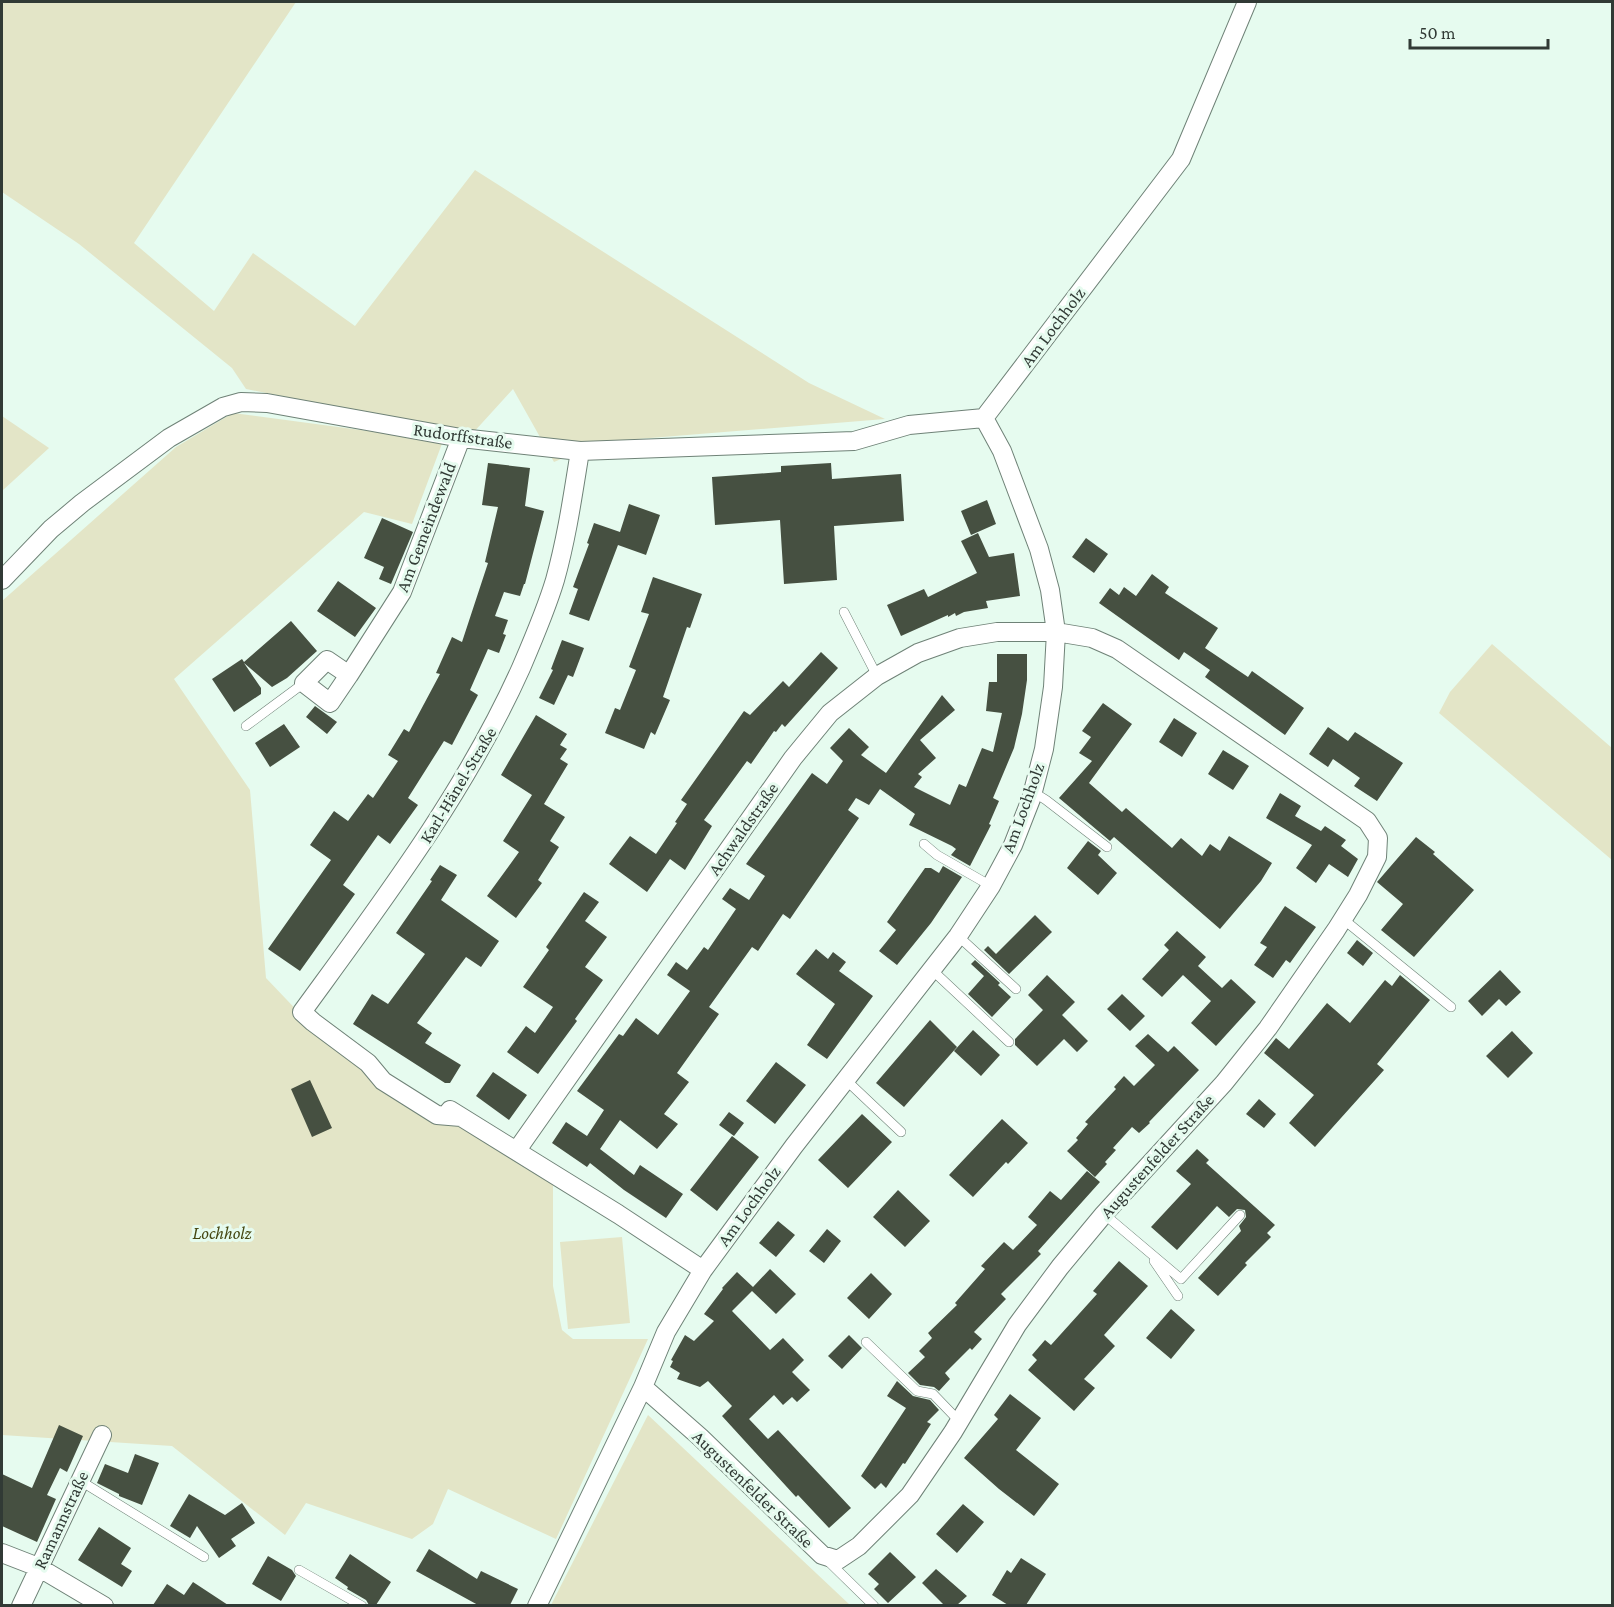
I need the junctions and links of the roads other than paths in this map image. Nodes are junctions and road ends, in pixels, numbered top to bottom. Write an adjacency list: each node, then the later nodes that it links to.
1 (1246, 2): 2 (street, Am Lochholz)
2 (984, 418): 4 (street, Rudorffstraße); 7 (street, Am Lochholz)
3 (461, 438): 4 (street, Rudorffstraße); 5 (street, Rudorffstraße); 8 (street, Am Gemeindewald)
4 (580, 451): 24 (street, Karl-Hänel-Straße)
5 (2, 579)
6 (844, 612): 9 (lane)
7 (1056, 632): 9 (street, Achwaldstraße); 12 (street, Am Lochholz); 16 (street, Augustenfelder Straße)
8 (349, 675): 10 (street); 10 (street, Am Gemeindewald)
9 (877, 676): 24 (street, Achwaldstraße)
10 (304, 683): 11 (lane)
11 (246, 726)
12 (1032, 792): 14 (lane); 15 (street, Am Lochholz)
13 (924, 844): 15 (lane)
14 (1107, 847)
15 (991, 886): 17 (street, Am Lochholz)
16 (1343, 920): 20 (lane); 25 (street, Augustenfelder Straße)
17 (958, 936): 18 (street, Am Lochholz); 19 (lane)
18 (931, 969): 21 (lane); 22 (street, Am Lochholz)
19 (1016, 989)
20 (1451, 1007)
21 (1009, 1042)
22 (846, 1080): 23 (lane); 28 (street, Am Lochholz)
23 (901, 1132)
24 (517, 1150): 28 (street, Karl-Hänel-Straße)
25 (1104, 1214): 27 (lane); 32 (street, Augustenfelder Straße)
26 (1240, 1215): 27 (lane)
27 (1146, 1250): 29 (lane)
28 (703, 1270): 31 (street, Am Lochholz)
29 (1178, 1296)
30 (866, 1342): 32 (lane)
31 (643, 1387): 36 (street, Augustenfelder Straße); 43 (street, Am Lochholz)
32 (959, 1421): 36 (street, Augustenfelder Straße)
33 (102, 1435): 34 (street, Ramannstraße)
34 (79, 1480): 37 (lane); 38 (street, Ramannstraße)
35 (2, 1553): 38 (street)
36 (822, 1555): 44 (lane)
37 (204, 1557)
38 (38, 1567): 40 (street, Ramannstraße); 41 (street)
39 (299, 1570): 42 (lane)
40 (21, 1605)
41 (104, 1605)
42 (362, 1605)
43 (537, 1605)
44 (874, 1605)

